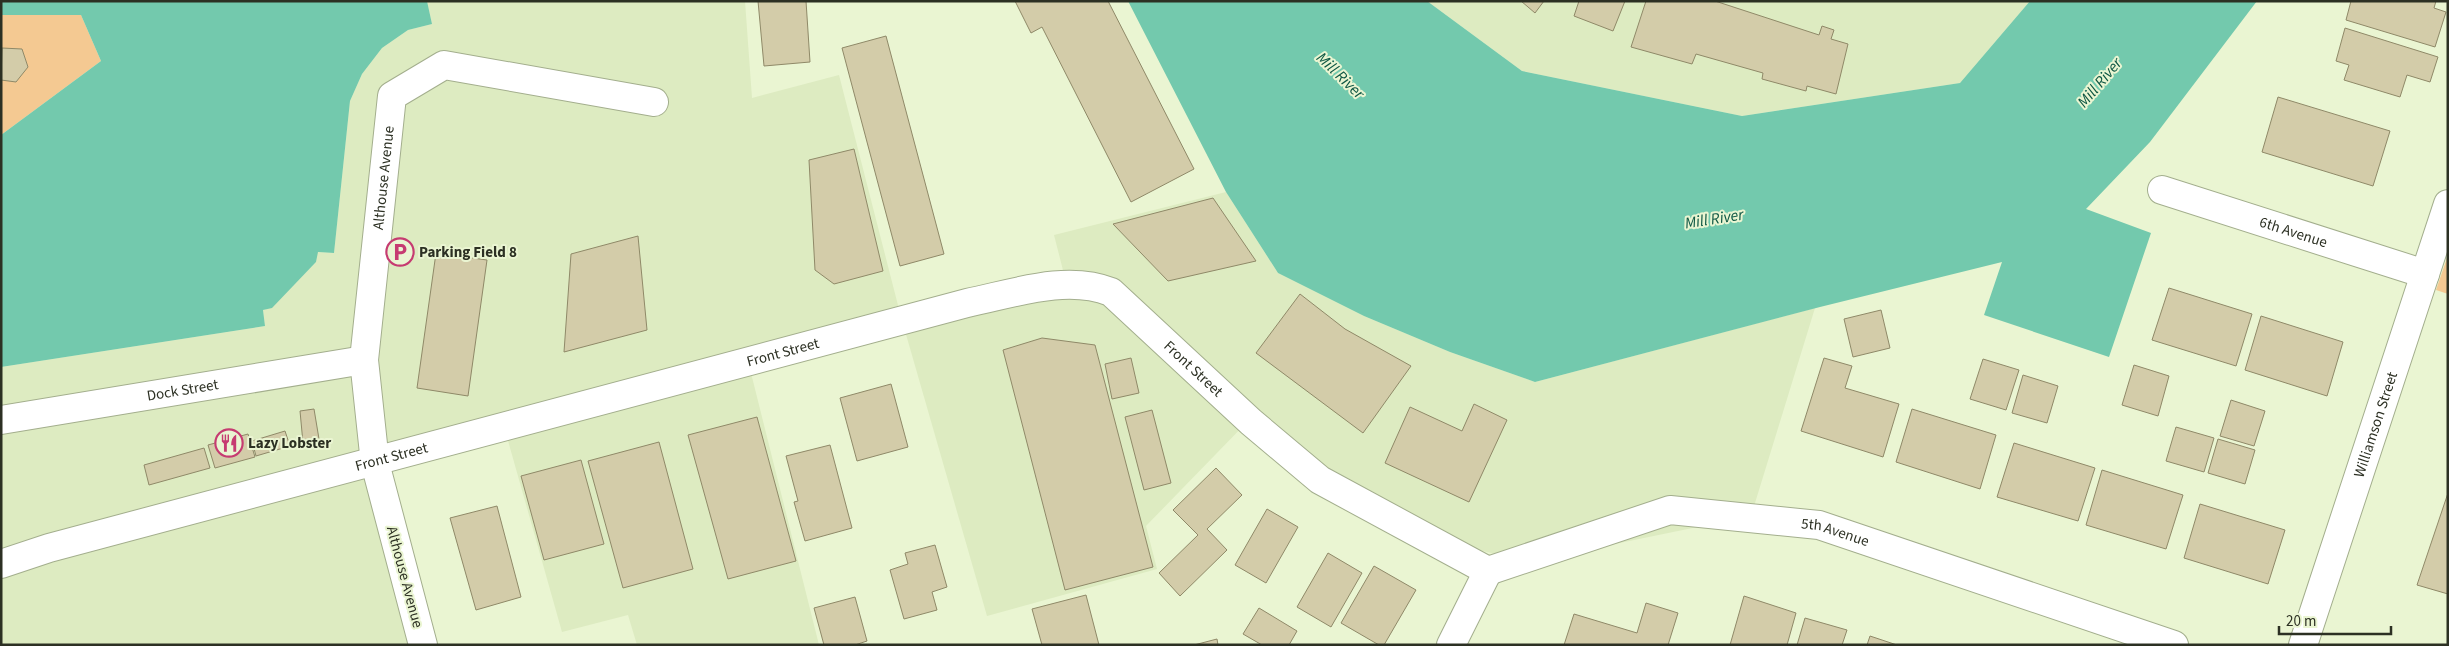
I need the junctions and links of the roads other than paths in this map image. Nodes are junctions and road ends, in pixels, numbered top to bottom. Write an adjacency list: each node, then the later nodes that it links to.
1 (654, 102): 5 (street, Althouse Avenue)
2 (2162, 190): 4 (street, 6th Avenue)
3 (2448, 204): 4 (street, Williamson Street)
4 (2424, 274): 13 (street, Williamson Street)
5 (364, 360): 6 (street, Dock Street); 7 (street, Althouse Avenue)
6 (1, 420)
7 (375, 462): 8 (street, Front Street); 9 (street, Front Street); 10 (street, Althouse Avenue)
8 (1, 564)
9 (1488, 571): 11 (street); 12 (street, 5th Avenue)
10 (424, 645)
11 (1451, 645)
12 (2174, 645)
13 (2303, 645)

